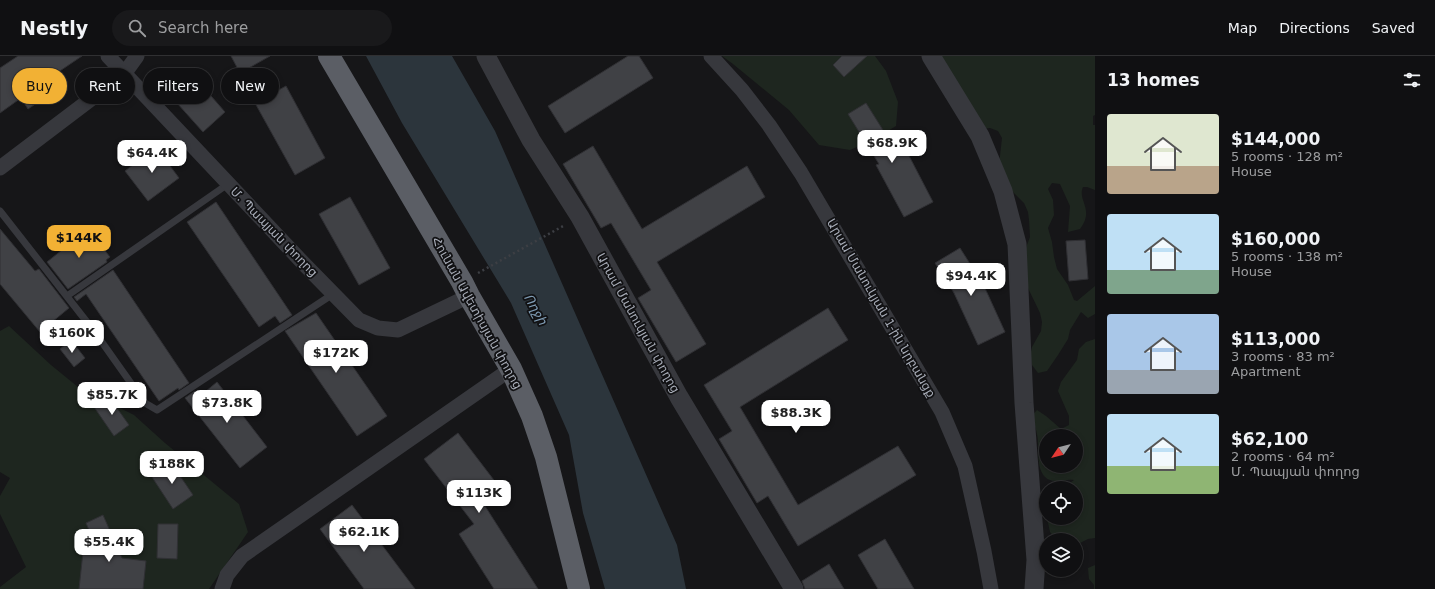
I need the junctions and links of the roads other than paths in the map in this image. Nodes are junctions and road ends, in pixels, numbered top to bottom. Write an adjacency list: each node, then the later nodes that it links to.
1 (108, 56): 7 (street, Մ․ Պապյան փողոց)
2 (138, 56): 8 (street)
3 (329, 56): 16 (highway, Հունան Ավետիսյան փողոց)
4 (486, 56): 20 (street, Արամ Մանուկյան փողոց)
5 (711, 56): 21 (street, Արամ Մանուկյան 1-ին նրբանցք)
6 (930, 56): 22 (street)
7 (119, 68)
8 (129, 68)
9 (135, 86): 12 (street, Մ․ Պապյան փողոց)
10 (84, 104): 11 (street)
11 (0, 168)
12 (228, 184): 14 (street, Մ․ Պապյան փողոց); 15 (lane)
13 (0, 211): 15 (lane)
14 (333, 294): 15 (lane); 16 (street, Մ․ Պապյան փողոց)
15 (67, 296)
16 (469, 296): 17 (highway, Հունան Ավետիսյան փողոց)
17 (511, 369): 18 (street); 19 (highway, Հունան Ավետիսյան փողոց)
18 (222, 589)
19 (579, 589)
20 (794, 589)
21 (991, 589)
22 (1034, 589)

